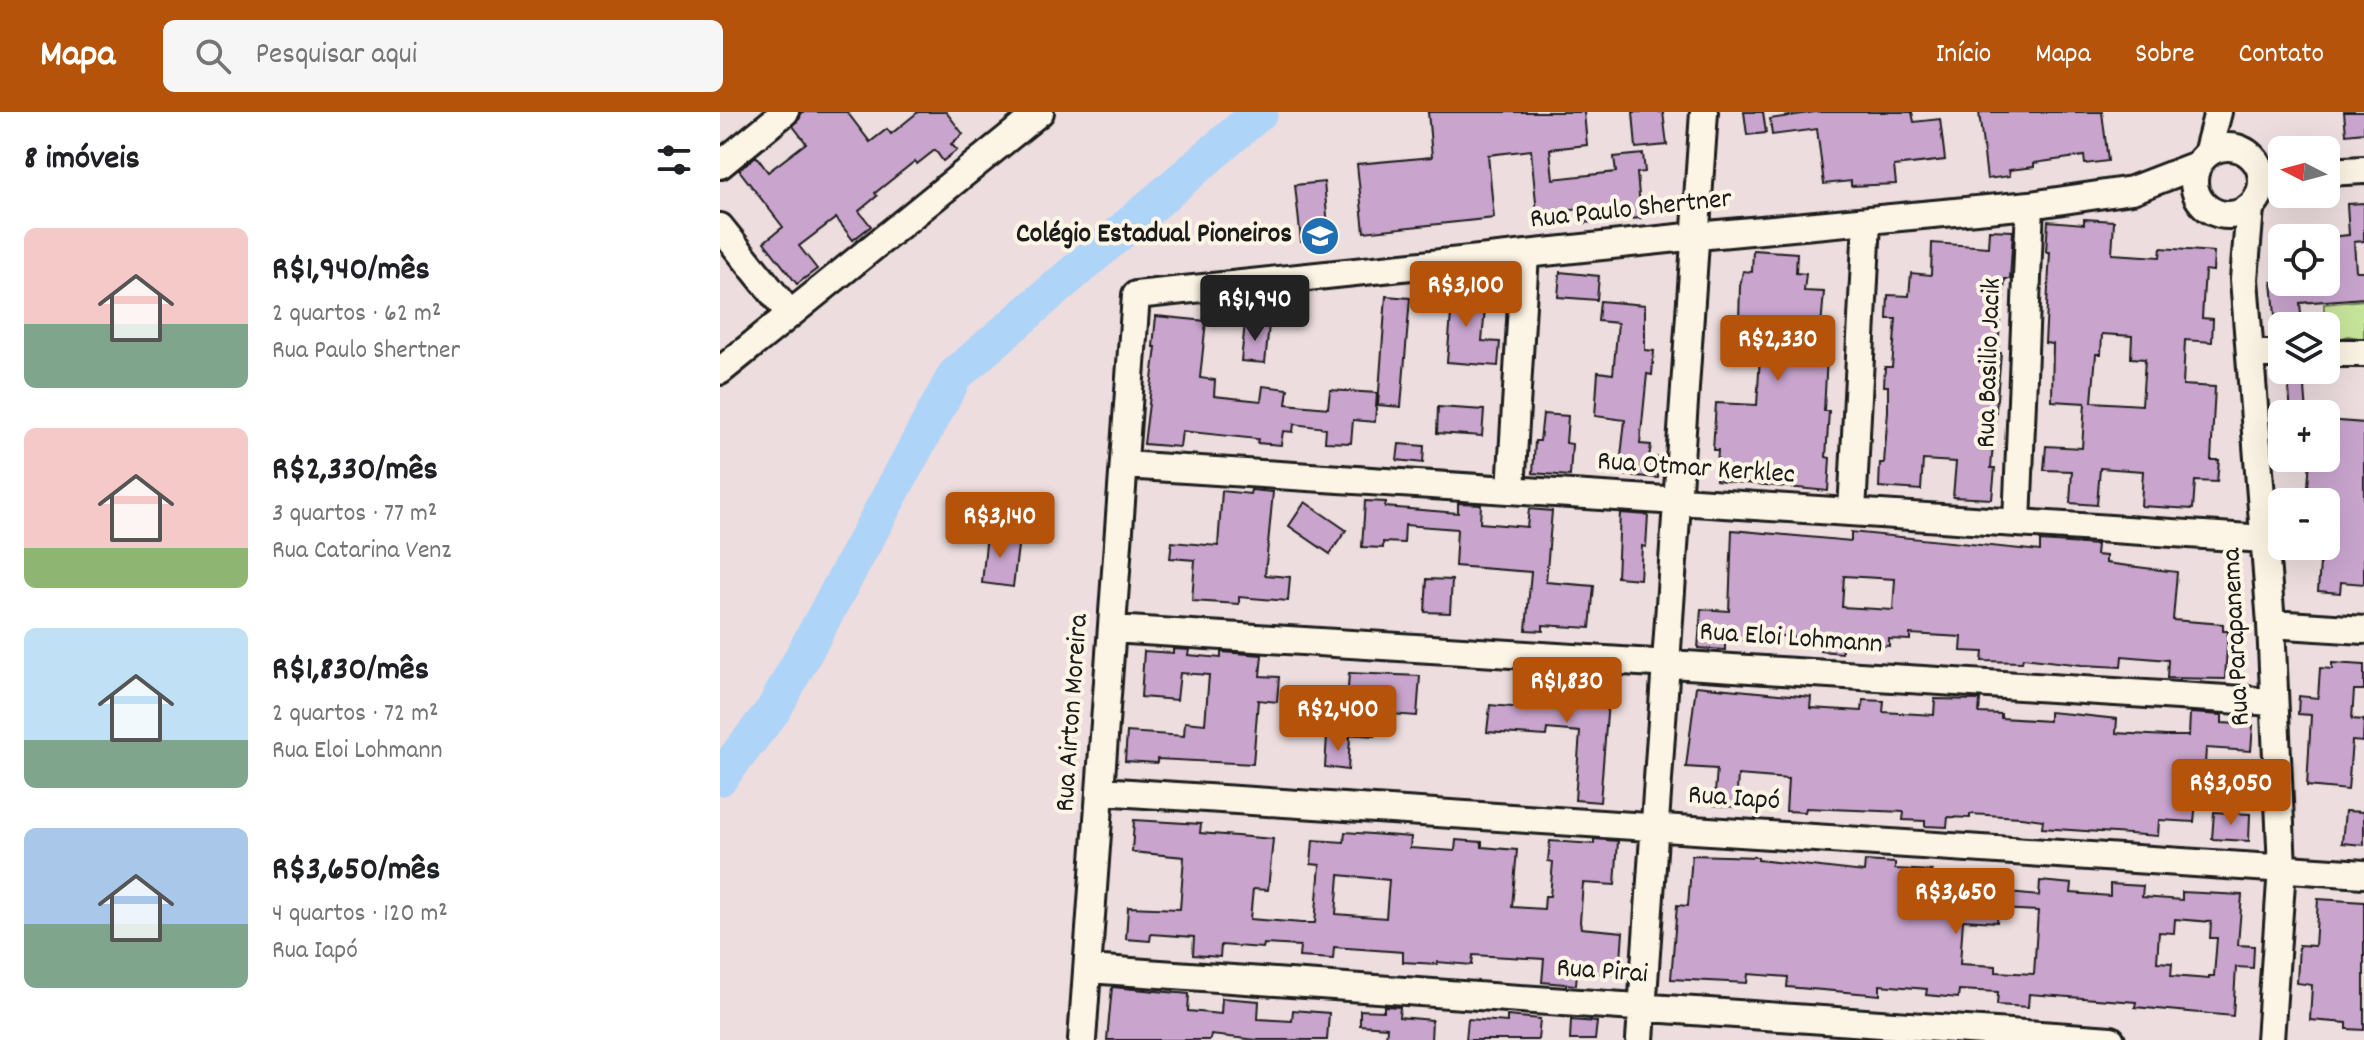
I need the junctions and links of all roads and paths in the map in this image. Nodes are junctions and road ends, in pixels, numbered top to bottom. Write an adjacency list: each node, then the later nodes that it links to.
1 (785, 112): 9 (street)
2 (1040, 112): 22 (street)
3 (1704, 112): 18 (street)
4 (2218, 112): 7 (street)
5 (2228, 112): 6 (street)
6 (2247, 154): 7 (street); 8 (street); 13 (street)
7 (2202, 160): 12 (street, Rua Paulo Shertner); 15 (street)
8 (2268, 161)
9 (720, 165)
10 (2364, 170): 11 (street)
11 (2340, 171)
12 (2132, 190): 14 (street, Rua Paulo Shertner); 15 (street, Rua Paulo Shertner)
13 (2264, 195): 15 (street); 20 (street, Rua Parapanema)
14 (2030, 205): 16 (street, Rua Paulo Shertner); 32 (street, Rua Basilio Jacik)
15 (2209, 207): 20 (street, Rua Parapanema)
16 (1867, 222): 18 (street, Rua Paulo Shertner); 31 (street)
17 (720, 227): 22 (street)
18 (1697, 236): 19 (street, Rua Paulo Shertner); 30 (street)
19 (1525, 254): 21 (street, Rua Paulo Shertner); 29 (street)
20 (2244, 279): 25 (street, Rua Parapanema)
21 (1136, 295): 28 (street, Rua Airton Moreira)
22 (790, 314): 27 (street)
23 (2340, 353): 24 (street)
24 (2364, 353)
25 (2251, 354): 26 (street); 33 (street, Rua Parapanema)
26 (2268, 354)
27 (720, 371)
28 (1124, 465): 29 (street, Rua Otmar Kerklec); 35 (street, Rua Airton Moreira)
29 (1511, 490): 30 (street, Rua Otmar Kerklec)
30 (1678, 501): 31 (street, Rua Otmar Kerklec); 37 (street)
31 (1852, 512): 32 (street, Rua Otmar Kerklec)
32 (2017, 523): 33 (street, Rua Otmar Kerklec)
33 (2265, 539): 34 (street, Rua Parapanema)
34 (2271, 624): 36 (street); 38 (street, Rua Parapanema)
35 (1112, 629): 37 (street, Rua Eloi Lohmann); 39 (street, Rua Airton Moreira)
36 (2364, 630)
37 (1667, 664): 38 (street, Rua Eloi Lohmann); 40 (street)
38 (2274, 702): 41 (street, Rua Parapanema)
39 (1100, 791): 40 (street, Rua Iapó); 43 (street, Rua Airton Moreira)
40 (1655, 827): 41 (street, Rua Iapó); 44 (street)
41 (2282, 868): 42 (street, Rua Iapó); 48 (street, Rua Parapanema)
42 (2364, 874)
43 (1088, 969): 44 (street, Rua Pirai); 45 (street, Rua Airton Moreira)
44 (1642, 1008): 46 (street); 47 (street, Rua Pirai)
45 (1082, 1040)
46 (1640, 1040)
47 (2111, 1040)
48 (2270, 1040)

